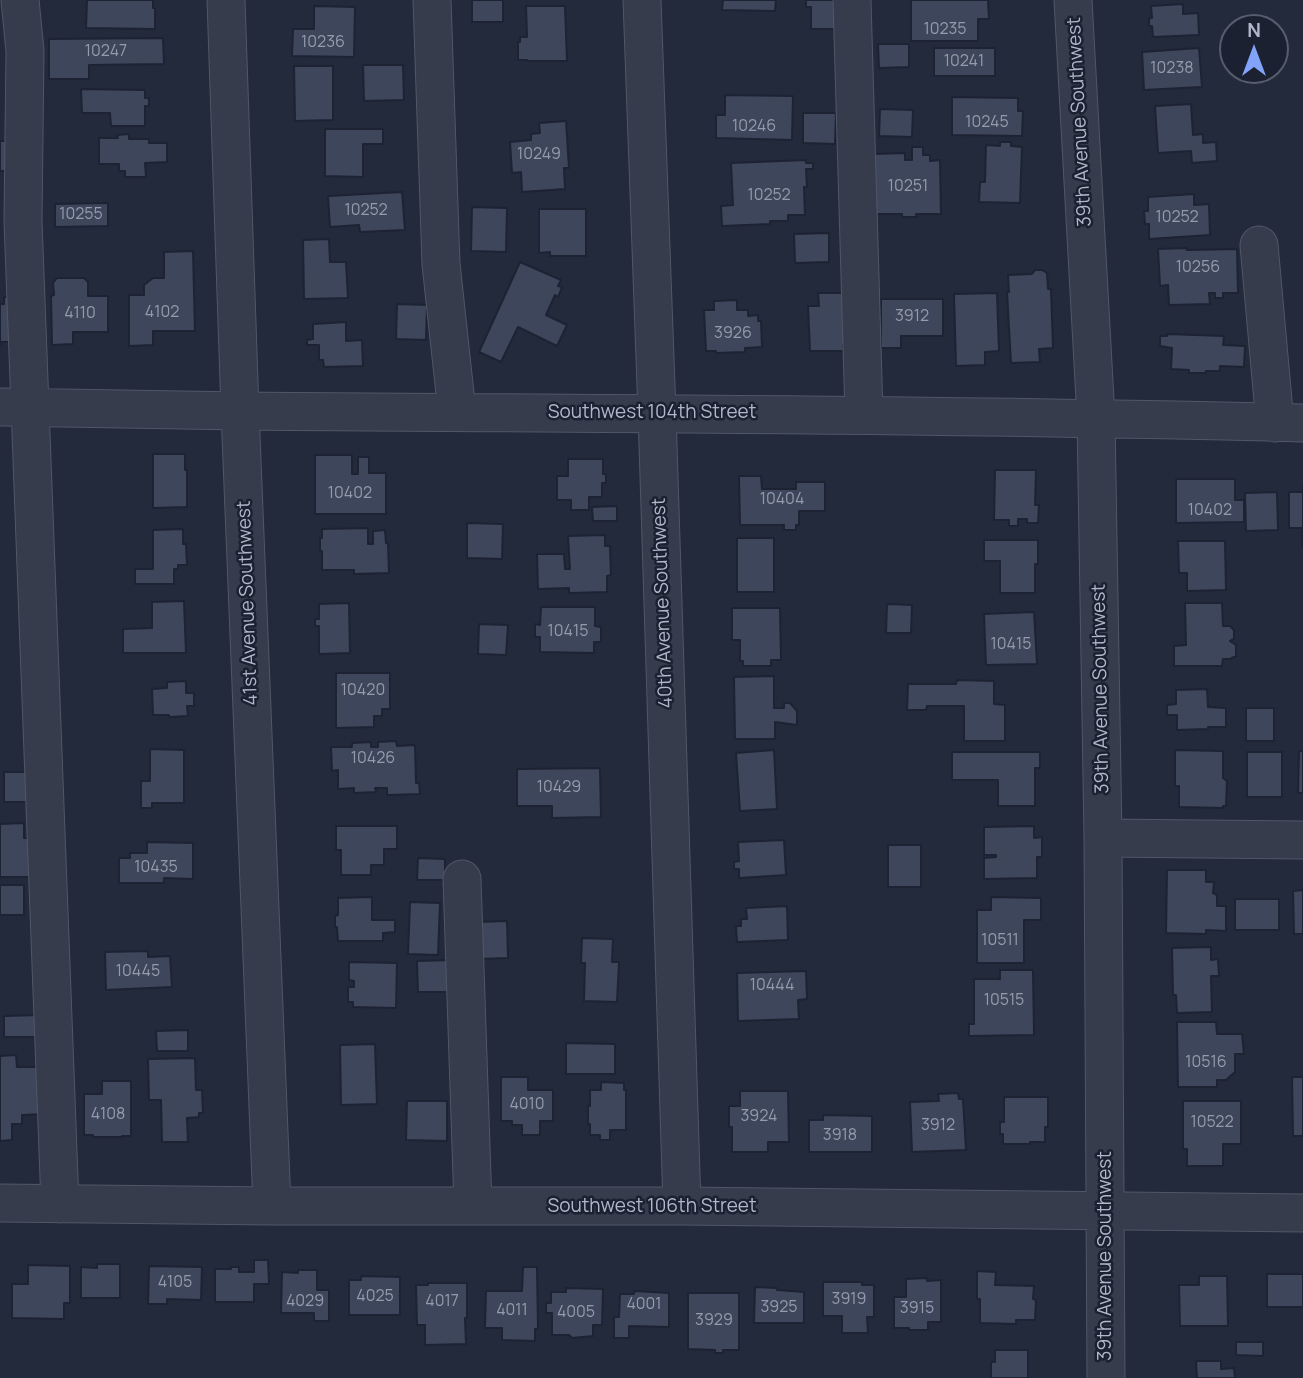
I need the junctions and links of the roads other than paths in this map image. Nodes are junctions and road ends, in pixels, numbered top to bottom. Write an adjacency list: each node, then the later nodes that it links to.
1 (20, 0): 8 (street)
2 (226, 0): 9 (street, 41st Avenue Southwest)
3 (432, 0): 10 (street)
4 (642, 0): 11 (street, 40th Avenue Southwest)
5 (852, 0): 12 (street)
6 (1073, 0): 13 (street, 39th Avenue Southwest)
7 (1259, 245): 14 (street)
8 (15, 407): 9 (street, Southwest 104th Street); 19 (street)
9 (240, 411): 10 (street, Southwest 104th Street); 20 (street, 41st Avenue Southwest)
10 (457, 412): 11 (street, Southwest 104th Street)
11 (657, 413): 12 (street, Southwest 104th Street); 22 (street, 40th Avenue Southwest)
12 (864, 415): 13 (street, Southwest 104th Street)
13 (1096, 418): 14 (street, Southwest 104th Street); 15 (street, 39th Avenue Southwest)
14 (1289, 423)
15 (1103, 838): 16 (street); 23 (street, 39th Avenue Southwest)
16 (1303, 839)
17 (462, 878): 21 (street)
18 (0, 1203): 19 (street, Southwest 106th Street)
19 (60, 1204): 20 (street, Southwest 106th Street)
20 (272, 1206): 21 (street, Southwest 106th Street)
21 (473, 1206): 22 (street, Southwest 106th Street)
22 (682, 1206): 23 (street, Southwest 106th Street)
23 (1105, 1211): 24 (street, Southwest 106th Street); 25 (street, 39th Avenue Southwest)
24 (1303, 1213)
25 (1107, 1378)

